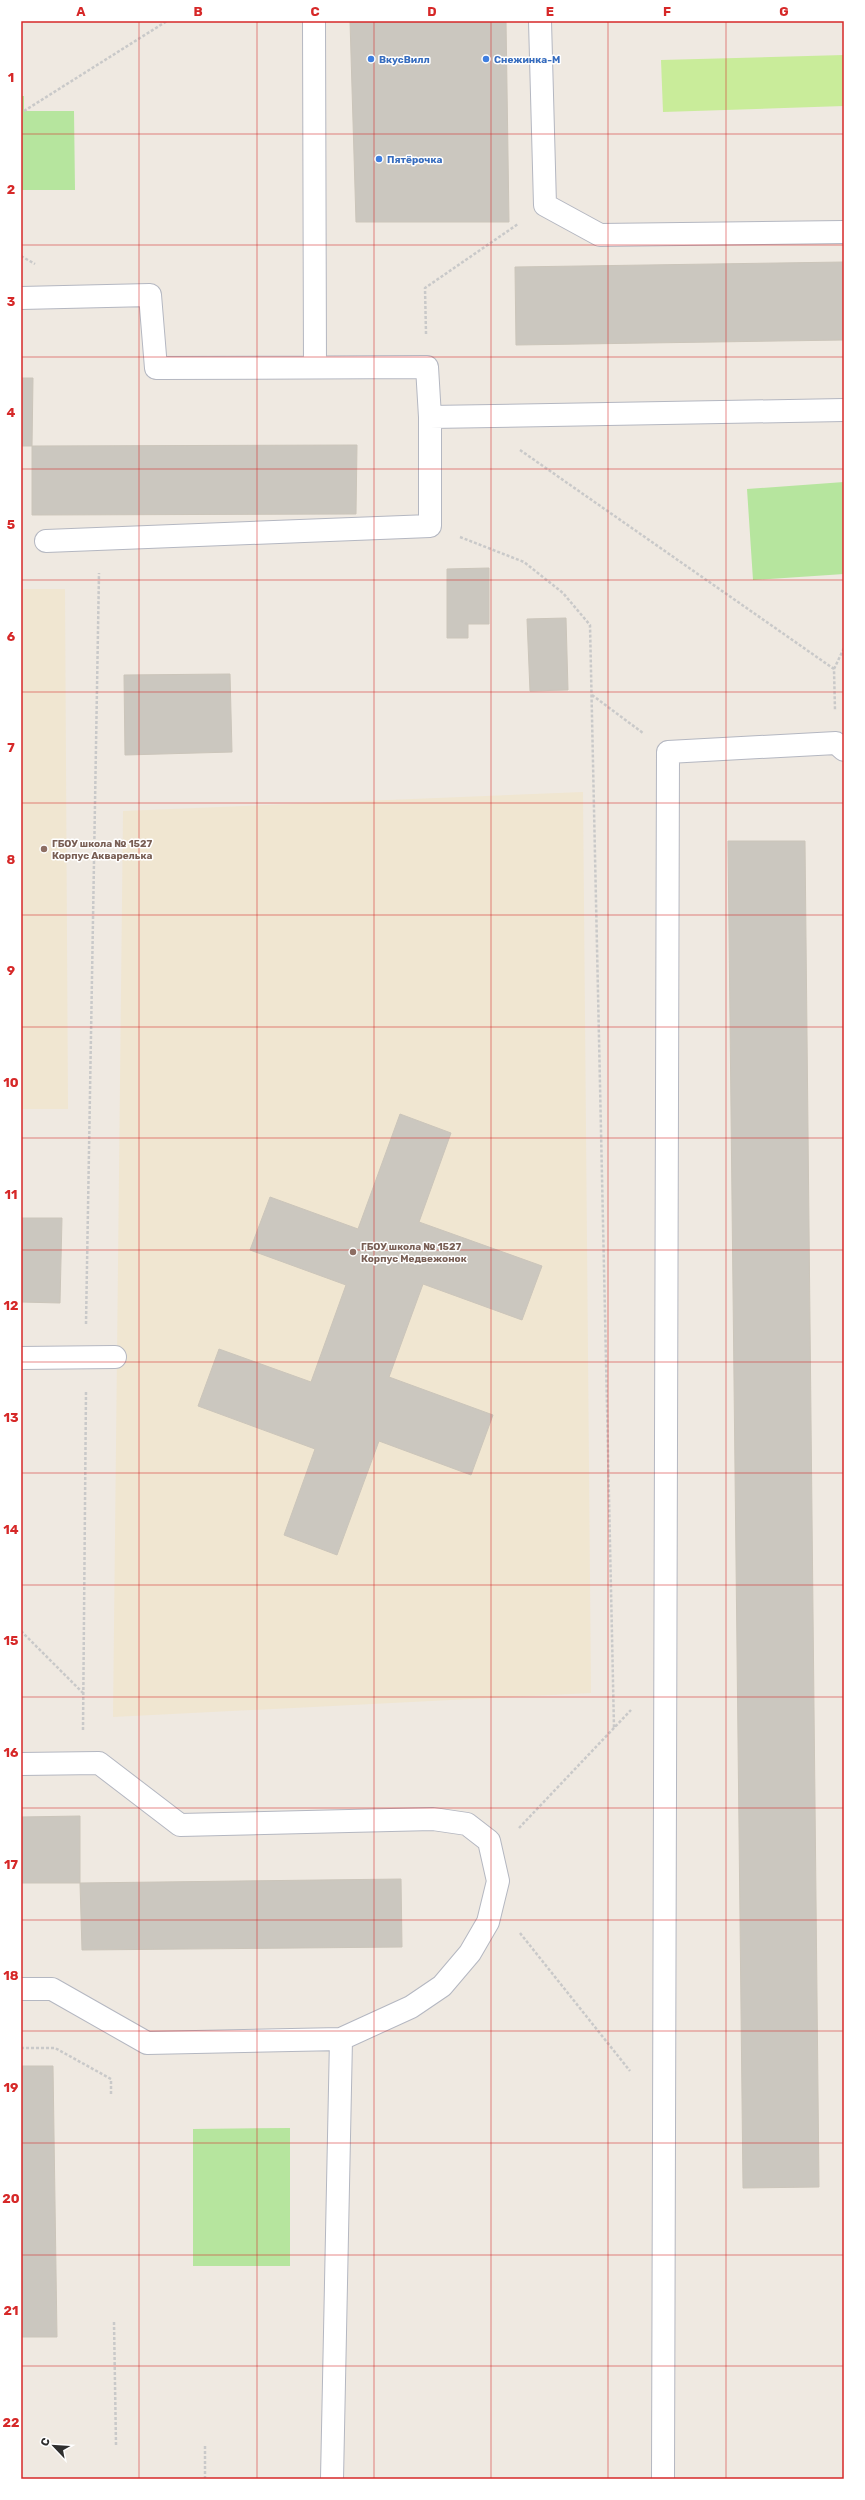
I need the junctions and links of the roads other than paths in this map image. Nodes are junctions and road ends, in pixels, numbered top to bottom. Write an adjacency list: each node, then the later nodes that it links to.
1 (314, 21): 5 (lane)
2 (540, 21): 3 (lane)
3 (844, 232)
4 (21, 298): 5 (lane)
5 (315, 367): 7 (lane)
6 (844, 410): 7 (lane)
7 (430, 417): 8 (lane)
8 (46, 541)
9 (840, 747): 16 (lane)
10 (115, 1357): 11 (lane)
11 (21, 1358)
12 (21, 1764): 14 (lane)
13 (21, 1989): 14 (lane)
14 (341, 2039): 15 (lane)
15 (332, 2479)
16 (662, 2479)

